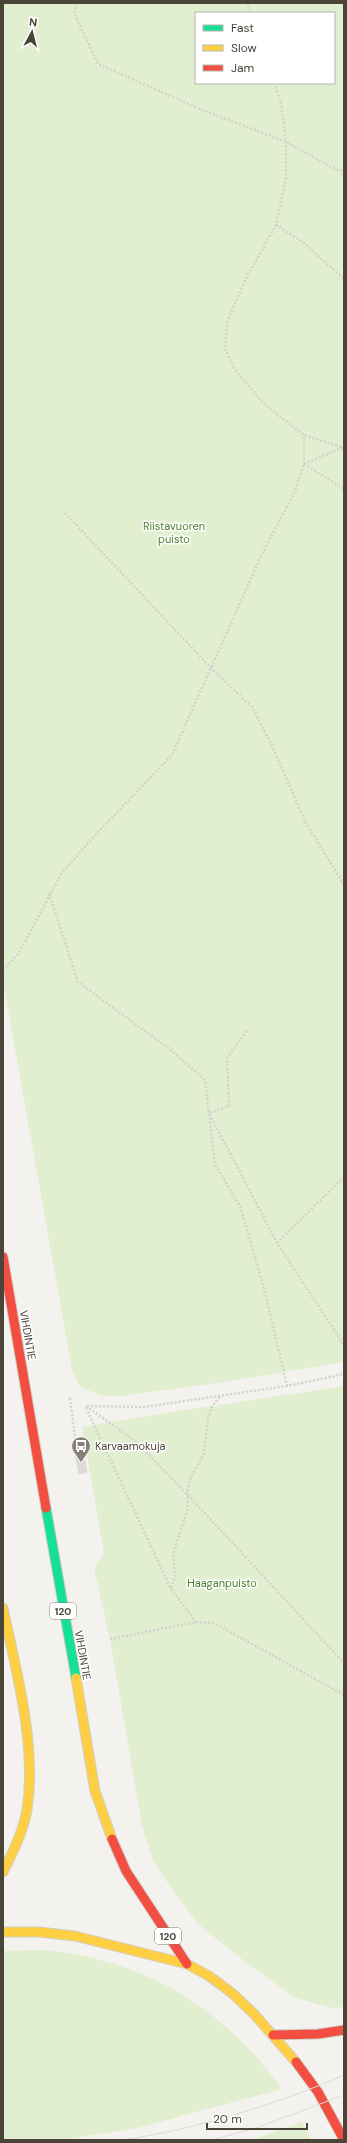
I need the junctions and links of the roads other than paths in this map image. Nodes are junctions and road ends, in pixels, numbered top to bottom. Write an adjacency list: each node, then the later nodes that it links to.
1 (3, 1257): 5 (main road, VIHDINTIE / 120)
2 (3, 1608): 3 (main road)
3 (3, 1872)
4 (3, 1932): 5 (main road)
5 (187, 1964): 7 (main road)
6 (344, 2030): 7 (main road)
7 (273, 2034): 8 (main road)
8 (344, 2140)

